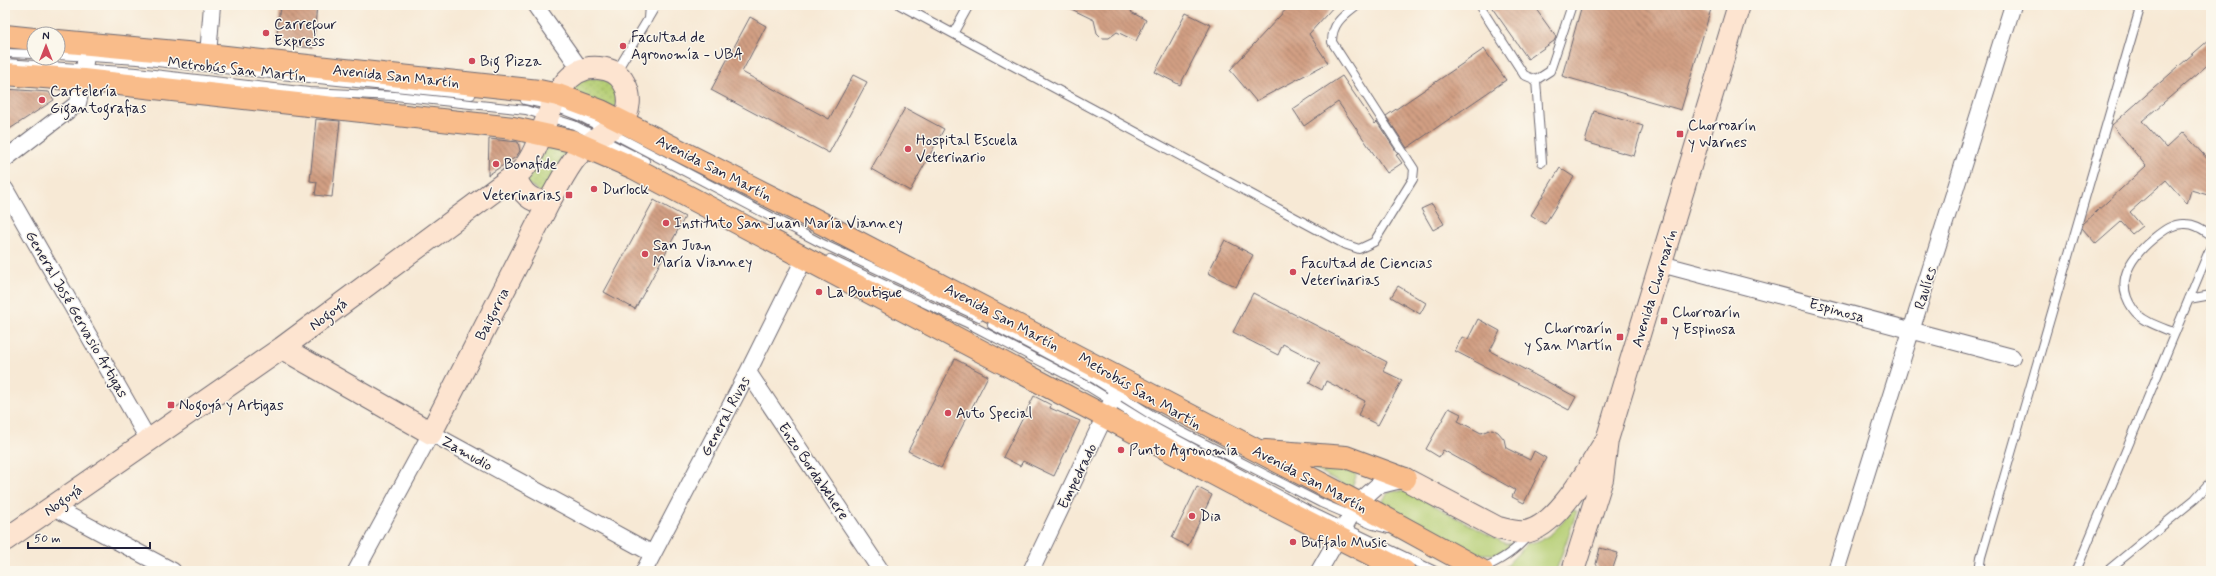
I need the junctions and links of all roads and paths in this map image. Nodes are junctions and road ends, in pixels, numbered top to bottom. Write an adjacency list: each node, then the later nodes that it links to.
1 (212, 5): 20 (street)
2 (535, 5): 25 (street)
3 (649, 5): 13 (lane)
4 (656, 5): 13 (lane)
5 (900, 5): 14 (lane)
6 (969, 5): 14 (lane)
7 (1357, 5): 14 (lane)
8 (1479, 5): 27 (lane)
9 (1572, 5): 27 (lane)
10 (1739, 5): 43 (street, Avenida Chorroarín)
11 (2013, 5): 46 (street, Raulíes)
12 (2141, 5): 74 (lane)
13 (648, 19): 24 (lane)
14 (954, 32)
15 (5, 36): 16 (main road)
16 (26, 38)
17 (66, 47): 22 (main road, Avenida San Martín)
18 (5, 52): 19 (lane)
19 (26, 53)
20 (208, 55): 22 (main road, Avenida San Martín); 30 (main road, Avenida San Martín)
21 (66, 57): 22 (lane, Metrobús San Martín)
22 (85, 62): 23 (lane, Metrobús San Martín); 26 (main road, Avenida San Martín); 28 (lane, Metrobús San Martín); 30 (main road, Avenida San Martín); 32 (street)
23 (5, 63)
24 (619, 67): 25 (street); 31 (street, Baigorria)
25 (582, 70): 30 (street, Nogoyá)
26 (5, 74)
27 (1536, 80): 33 (lane)
28 (484, 96)
29 (515, 99): 30 (lane)
30 (550, 112): 31 (main road, Avenida San Martín); 31 (main road, Avenida San Martín); 35 (street, Nogoyá)
31 (603, 134): 34 (lane); 37 (street, Baigorria); 38 (main road, Avenida San Martín); 41 (main road, Avenida San Martín); 42 (lane, Metrobús San Martín)
32 (5, 160)
33 (1542, 162)
34 (653, 166)
35 (515, 175): 37 (street); 48 (street, Nogoyá)
36 (5, 189): 53 (street, General José Gervasio Artigas)
37 (550, 200): 52 (street, Baigorria)
38 (782, 203): 42 (lane, Metrobús San Martín); 51 (main road, Avenida San Martín)
39 (2211, 235): 47 (lane)
40 (2211, 246): 45 (lane)
41 (812, 257): 50 (street, General Rivas); 51 (main road, Avenida San Martín)
42 (860, 261): 51 (lane, Metrobús San Martín)
43 (1661, 264): 46 (street, Espinosa); 54 (street, Avenida Chorroarín)
44 (2211, 295): 45 (lane)
45 (2189, 299): 47 (lane)
46 (1911, 330): 49 (street, Espinosa); 73 (street, Raulíes)
47 (2175, 333): 75 (lane)
48 (282, 348): 52 (street, Zamudio); 53 (street, Nogoyá)
49 (2012, 357)
50 (748, 372): 62 (street, General Rivas); 67 (street, Enzo Bordabehere)
51 (1114, 397): 55 (main road, Avenida San Martín); 59 (main road, Avenida San Martín); 68 (street, Empedrado)
52 (432, 433): 62 (street, Zamudio); 65 (street, Baigorria)
53 (148, 439): 58 (street, Nogoyá)
54 (1607, 440): 60 (street); 72 (street, Avenida Chorroarín)
55 (1255, 450): 56 (main road); 59 (main road, Avenida San Martín)
56 (1405, 479): 59 (street); 60 (street)
57 (2211, 481): 76 (lane)
58 (53, 507): 61 (street, Nogoyá); 64 (street)
59 (1347, 521): 63 (main road, Avenida San Martín); 69 (street); 70 (main road, Avenida San Martín); 71 (lane)
60 (1535, 528): 63 (lane)
61 (5, 540)
62 (653, 554): 66 (street, General Rivas)
63 (1480, 570)
64 (173, 571)
65 (356, 571)
66 (644, 571)
67 (881, 571)
68 (1031, 571)
69 (1319, 571)
70 (1404, 571)
71 (1435, 571)
72 (1573, 571)
73 (1836, 571)
74 (1979, 571)
75 (2076, 571)
76 (2107, 571)

